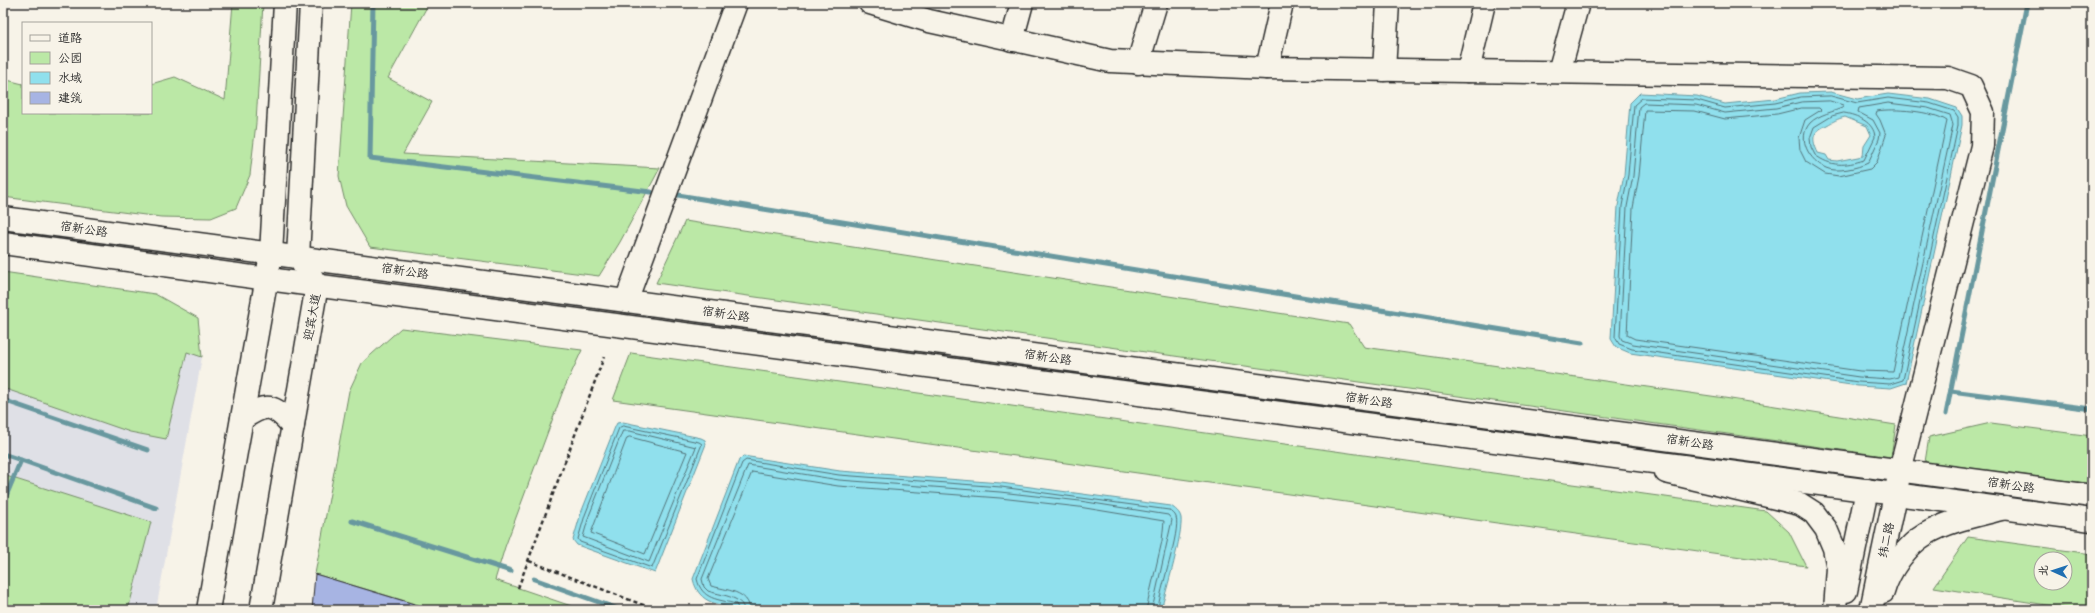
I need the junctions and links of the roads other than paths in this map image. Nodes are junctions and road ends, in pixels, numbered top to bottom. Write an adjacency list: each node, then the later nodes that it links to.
1 (285, 3): 19 (main road)
2 (312, 3): 20 (main road)
3 (736, 3): 23 (main road)
4 (870, 3): 11 (main road, 纬二路)
5 (1022, 3): 11 (main road)
6 (1156, 3): 12 (main road)
7 (1282, 3): 13 (main road)
8 (1388, 3): 14 (main road)
9 (1484, 3): 15 (main road)
10 (1578, 3): 16 (main road)
11 (1012, 40): 12 (main road, 纬二路)
12 (1138, 63): 13 (main road, 纬二路)
13 (1267, 68): 14 (main road, 纬二路)
14 (1384, 70): 15 (main road, 纬二路)
15 (1468, 71): 16 (main road, 纬二路)
16 (1559, 72): 27 (main road, 纬二路)
17 (3, 218): 19 (main road, 宿新公路)
18 (3, 243): 21 (main road, 宿新公路)
19 (271, 254): 20 (main road, 宿新公路); 21 (main road)
20 (298, 257): 22 (main road, 迎宾大道); 23 (main road, 宿新公路)
21 (268, 279): 22 (main road, 宿新公路); 24 (main road)
22 (317, 286): 25 (main road, 迎宾大道); 26 (main road, 宿新公路)
23 (626, 300): 27 (main road, 宿新公路)
24 (242, 419): 25 (main road); 33 (main road)
25 (293, 426): 34 (main road, 迎宾大道)
26 (1543, 447): 28 (main road, 宿新公路); 35 (main road)
27 (1900, 470): 29 (main road, 纬二路); 30 (main road, 宿新公路)
28 (1867, 490): 29 (main road, 宿新公路); 36 (main road)
29 (1895, 494): 31 (main road, 宿新公路); 37 (main road, 纬二路)
30 (2092, 496)
31 (2005, 508): 32 (main road, 宿新公路); 38 (main road)
32 (2092, 520)
33 (208, 610)
34 (261, 610)
35 (1835, 610)
36 (1842, 610)
37 (1871, 610)
38 (1878, 610)

